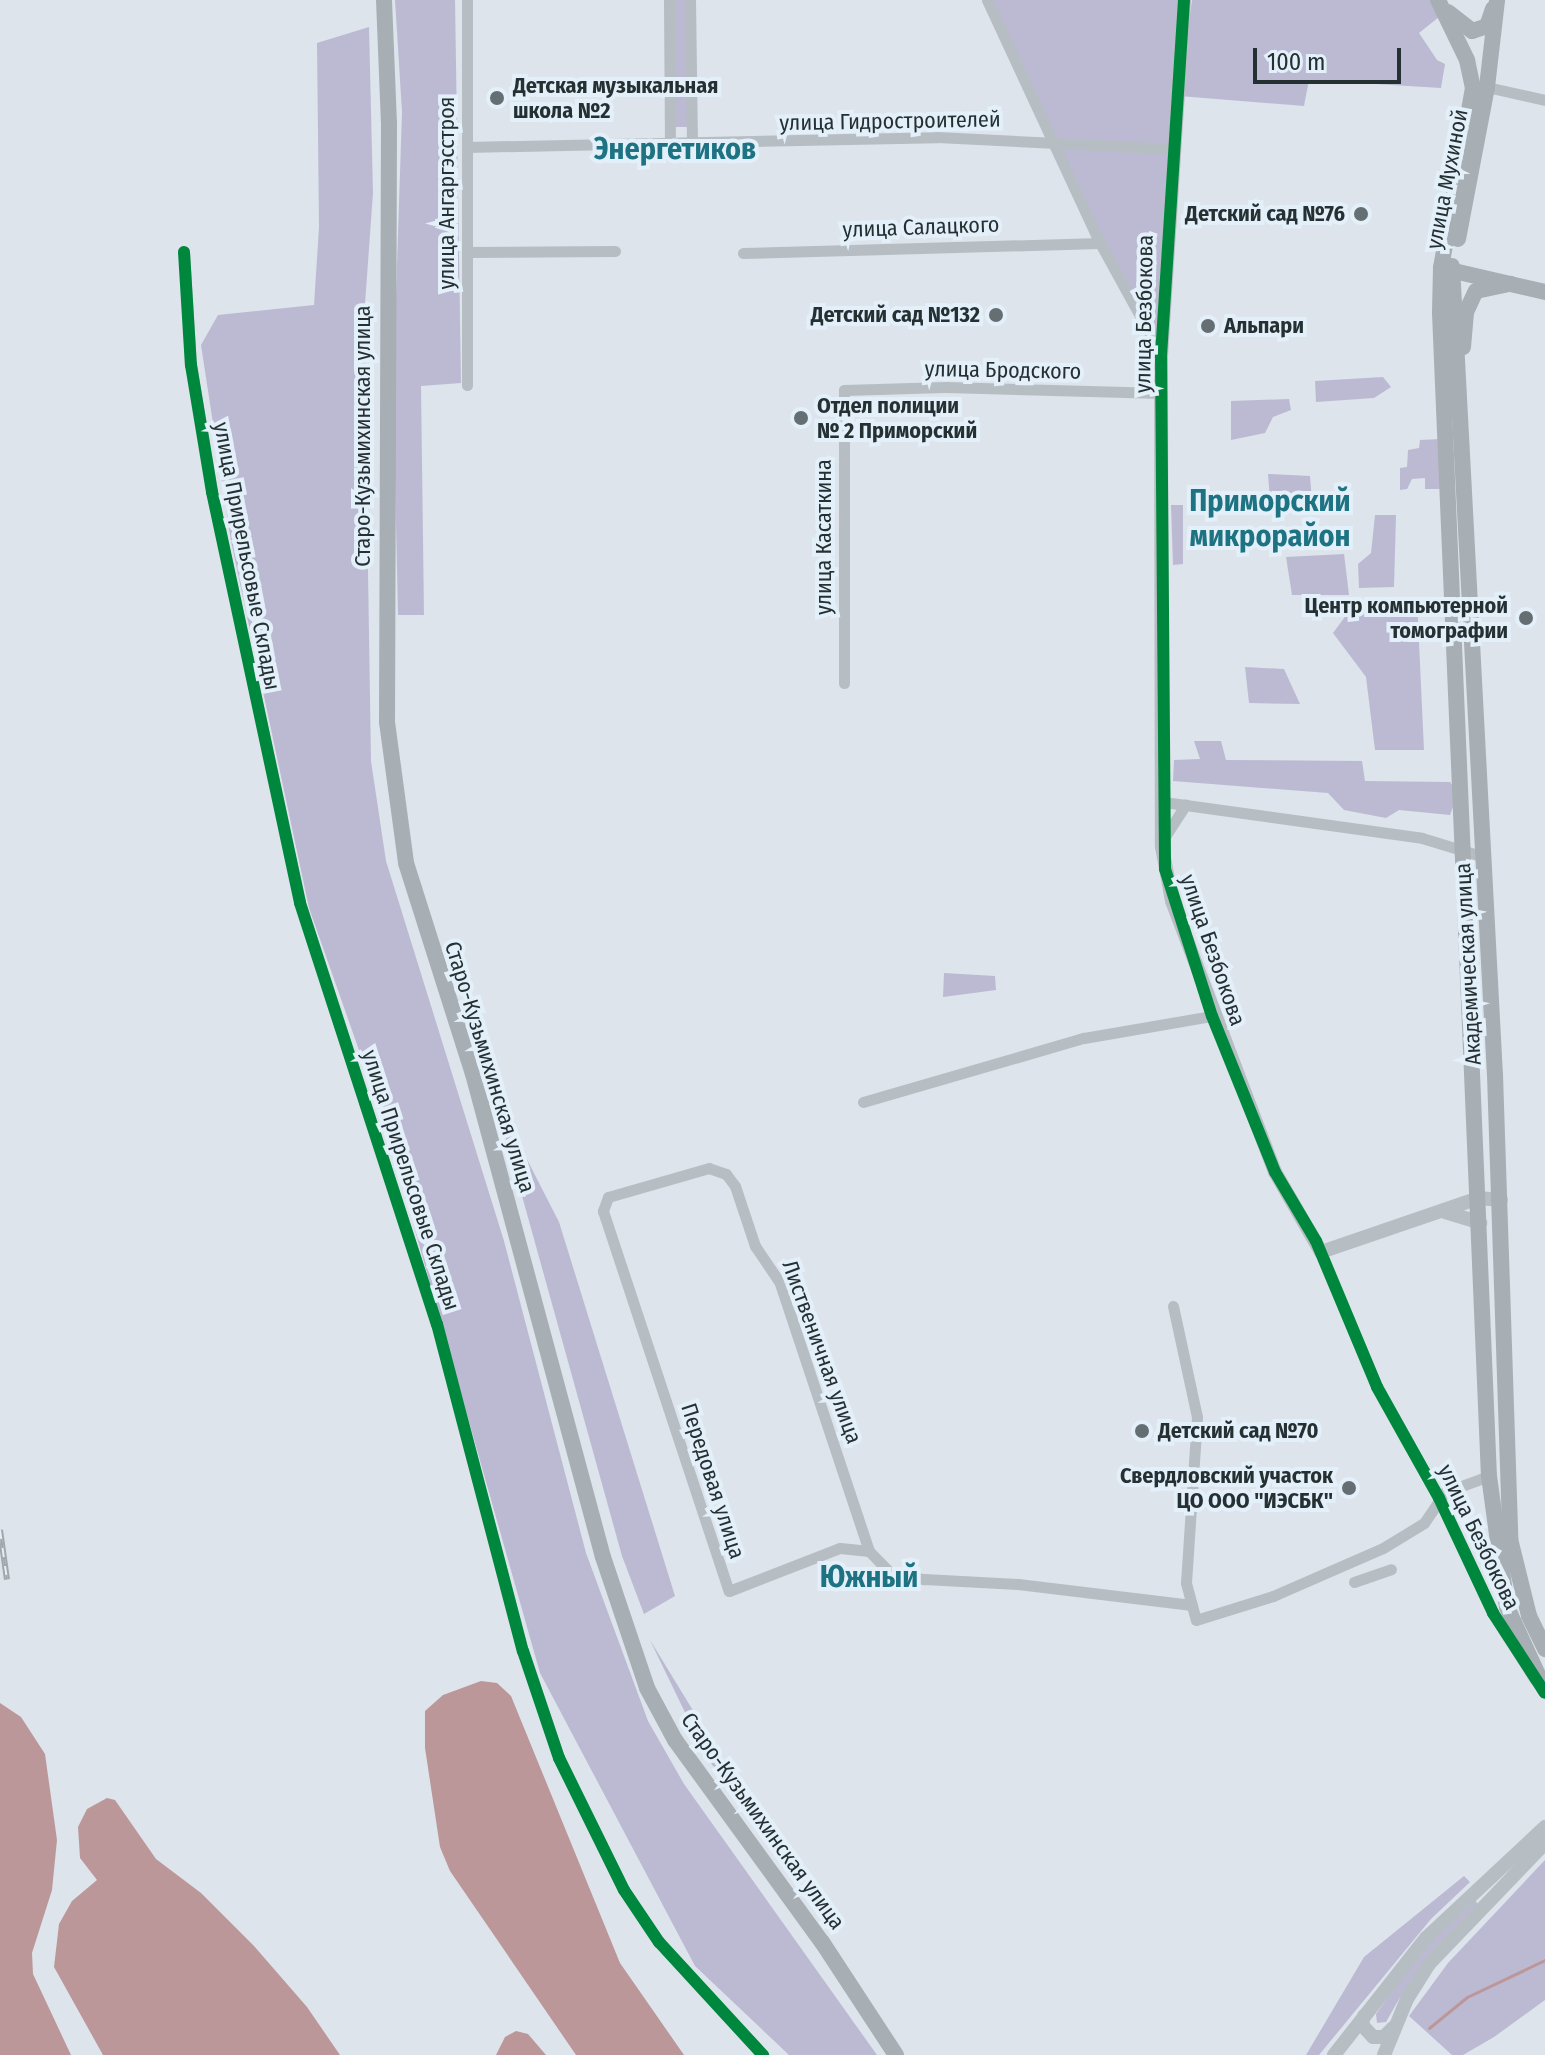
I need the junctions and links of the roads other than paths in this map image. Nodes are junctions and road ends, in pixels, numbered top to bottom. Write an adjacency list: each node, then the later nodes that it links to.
1 (384, 0): 59 (main road, Старо-Кузьмихинская улица)
2 (467, 0): 14 (street, улица Ангаргэсстроя)
3 (669, 0): 12 (street)
4 (690, 0): 13 (street)
5 (987, 0): 11 (street, улица Безбокова)
6 (1184, 0): 15 (street, улица Безбокова)
7 (1439, 0): 8 (main road); 9 (main road)
8 (1497, 0): 9 (main road, улица Мухиной)
9 (1480, 88): 10 (street); 21 (main road, улица Мухиной)
10 (1545, 100)
11 (1053, 141): 13 (street, улица Гидростроителей); 15 (street, улица Гидростроителей); 16 (street, улица Безбокова)
12 (670, 144): 13 (street, улица Гидростроителей); 14 (street, улица Гидростроителей)
13 (692, 144)
14 (467, 147): 19 (street, улица Ангаргэсстроя)
15 (1170, 149): 24 (street, улица Безбокова)
16 (1100, 243): 20 (street, улица Салацкого); 24 (street, улица Безбокова)
17 (615, 251): 19 (street)
18 (184, 252): 58 (street, улица Прирельсовые Склады)
19 (467, 252): 25 (street, улица Ангаргэсстроя)
20 (743, 253)
21 (1446, 270): 22 (main road); 28 (main road, Академическая улица); 33 (main road)
22 (1510, 284): 23 (main road); 28 (main road)
23 (1545, 292)
24 (1161, 354): 27 (street, улица Безбокова)
25 (467, 385)
26 (844, 390): 27 (street, улица Бродского); 29 (street, улица Касаткина)
27 (1162, 393): 30 (street, улица Безбокова)
28 (1457, 404): 34 (main road, Академическая улица)
29 (844, 683)
30 (1164, 802): 31 (street); 32 (street, улица Безбокова)
31 (1186, 804): 32 (street); 33 (street)
32 (1162, 847): 35 (street, улица Безбокова)
33 (1464, 847): 34 (street); 37 (main road)
34 (1484, 857): 38 (main road, Академическая улица)
35 (1212, 1016): 36 (street); 44 (street, улица Безбокова)
36 (863, 1102)
37 (1477, 1155): 38 (main road); 40 (main road)
38 (1499, 1158): 41 (main road, Академическая улица)
39 (726, 1174): 48 (street, Лиственичная улица); 48 (street, Передовая улица)
40 (1479, 1198): 41 (street); 42 (street); 43 (main road)
41 (1501, 1200): 52 (main road, Академическая улица)
42 (1445, 1212): 43 (street); 44 (street)
43 (1480, 1223): 46 (main road)
44 (1321, 1252): 47 (street, улица Безбокова)
45 (1173, 1306): 51 (street)
46 (1489, 1476): 47 (street); 53 (main road)
47 (1439, 1498): 51 (street, улица Безбокова); 53 (street, улица Безбокова)
48 (869, 1551): 51 (street)
49 (1391, 1569): 50 (street)
50 (1354, 1582)
51 (1192, 1605)
52 (1545, 1649)
53 (1545, 1692)
54 (1545, 1827): 56 (street)
55 (1545, 1843): 57 (street)
56 (1365, 2016): 57 (street); 60 (street)
57 (1393, 2028): 61 (street)
58 (763, 2055)
59 (896, 2055)
60 (1334, 2055)
61 (1384, 2055)

